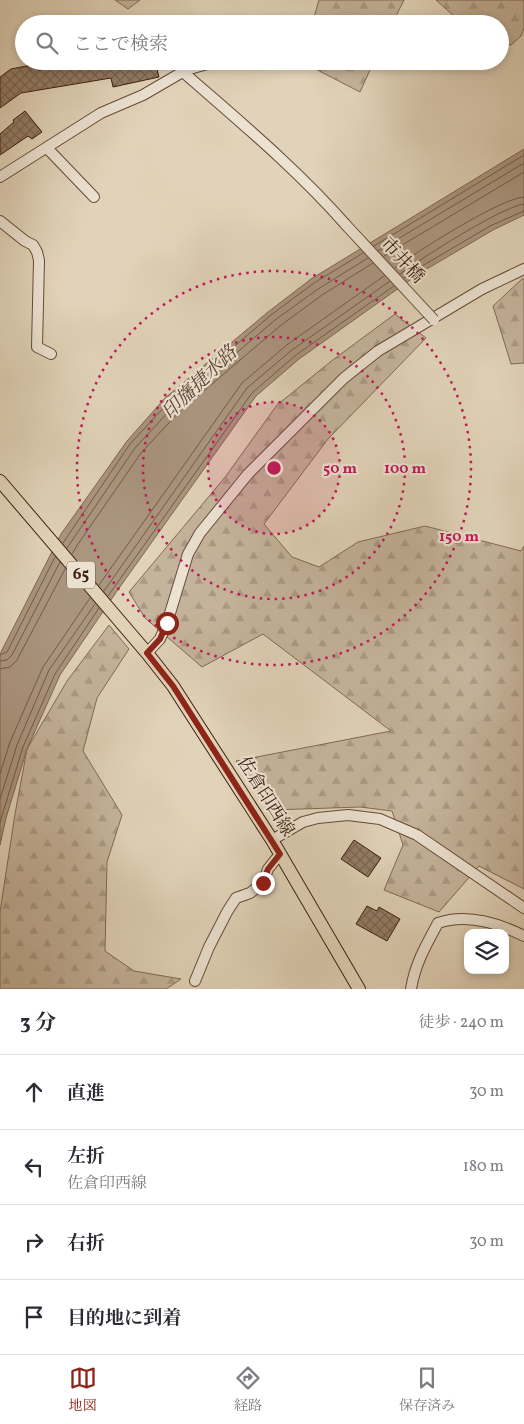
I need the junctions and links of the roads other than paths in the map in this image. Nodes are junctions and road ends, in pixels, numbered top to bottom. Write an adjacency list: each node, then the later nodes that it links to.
1 (190, 70): 2 (street)
2 (183, 72): 3 (street); 8 (street, 市井橋, bridge)
3 (47, 148): 4 (street); 5 (street)
4 (0, 177)
5 (94, 197)
6 (0, 221): 9 (street)
7 (524, 269): 11 (street)
8 (434, 320)
9 (51, 354)
10 (0, 481): 11 (main road, 佐倉印西線 / 65)
11 (147, 653): 12 (main road, 佐倉印西線 / 65)
12 (272, 840): 13 (main road, 佐倉印西線 / 65); 14 (street)
13 (280, 854): 16 (street); 17 (main road, 佐倉印西線 / 65)
14 (524, 908)
15 (524, 936): 18 (street)
16 (195, 981)
17 (359, 989)
18 (411, 989)

